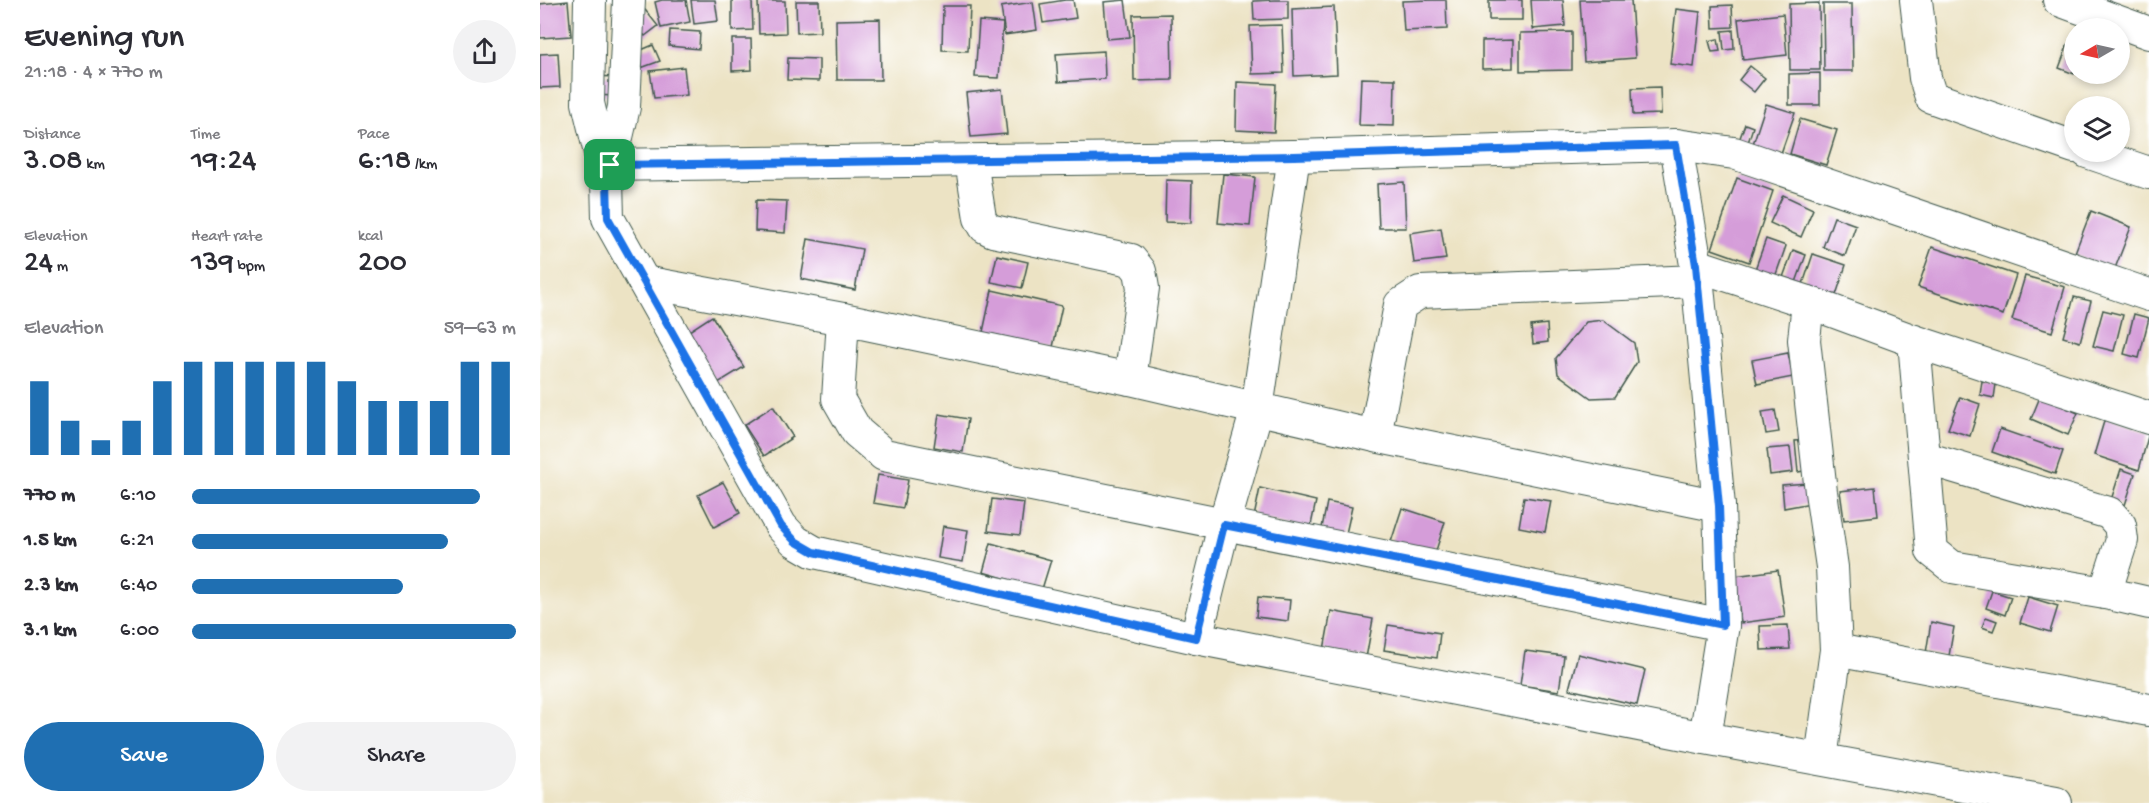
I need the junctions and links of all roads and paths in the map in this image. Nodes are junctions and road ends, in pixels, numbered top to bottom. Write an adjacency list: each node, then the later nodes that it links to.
1 (590, 0): 11 (street)
2 (629, 0): 11 (street)
3 (1916, 0): 6 (street)
4 (2059, 0): 5 (street)
5 (2149, 33)
6 (2064, 144)
7 (1676, 145): 8 (street); 13 (street); 15 (street)
8 (1294, 156): 9 (street); 20 (street)
9 (971, 161): 11 (street); 19 (street)
10 (2117, 162): 12 (street)
11 (607, 170): 14 (street)
12 (2149, 173)
13 (1696, 273): 16 (street); 22 (street); 24 (street)
14 (644, 282): 17 (street); 29 (street)
15 (2149, 295)
16 (1808, 302): 18 (street); 30 (street)
17 (843, 320): 19 (street); 25 (street)
18 (1914, 341): 21 (street); 23 (street)
19 (1130, 379): 20 (street)
20 (1257, 408): 22 (street); 25 (street)
21 (2149, 418)
22 (1375, 436): 24 (street)
23 (1924, 458): 26 (street); 26 (street)
24 (1719, 506): 28 (street)
25 (1224, 525): 28 (street); 29 (street)
26 (2105, 593): 27 (street)
27 (2149, 603)
28 (1723, 625): 32 (street)
29 (1196, 638): 32 (street)
30 (1836, 651): 31 (street); 33 (street)
31 (2149, 710)
32 (1705, 738): 33 (street)
33 (1821, 759): 34 (street)
34 (2056, 803)

